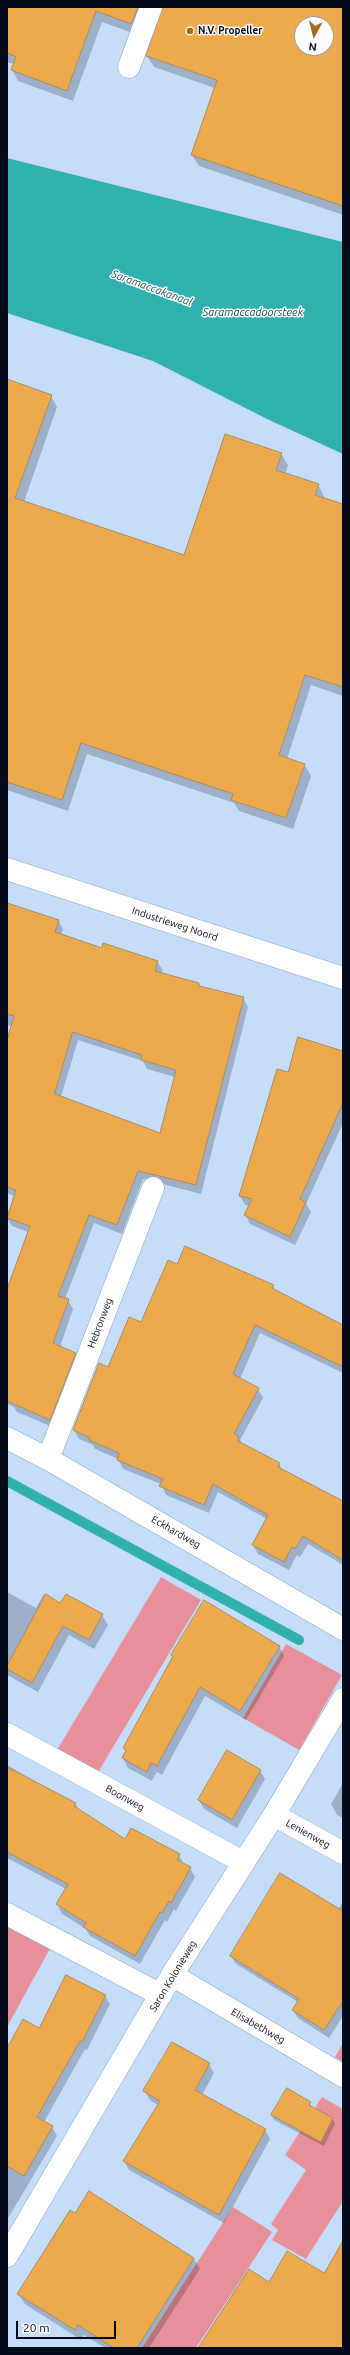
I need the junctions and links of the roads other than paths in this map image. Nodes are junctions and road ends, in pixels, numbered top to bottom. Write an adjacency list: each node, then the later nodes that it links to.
1 (151, 7): 2 (street)
2 (129, 67)
3 (7, 870): 4 (street, Industrieweg Noord)
4 (343, 978)
5 (152, 1188): 7 (street, Hebronweg)
6 (7, 1438): 7 (street, Eckhardweg)
7 (48, 1459): 8 (street, Eckhardweg)
8 (343, 1628)
9 (343, 1699): 11 (street, Saron Kolonieweg)
10 (7, 1734): 13 (street, Boonweg)
11 (274, 1815): 12 (street, Lenienweg); 13 (street, Saron Kolonieweg)
12 (343, 1853)
13 (243, 1862): 15 (street, Saron Kolonieweg)
14 (7, 1914): 16 (street)
15 (172, 1975): 16 (street, Saron Kolonieweg); 17 (street, Elisabethweg)
16 (161, 1995): 18 (street, Saron Kolonieweg)
17 (343, 2076)
18 (7, 2256)

